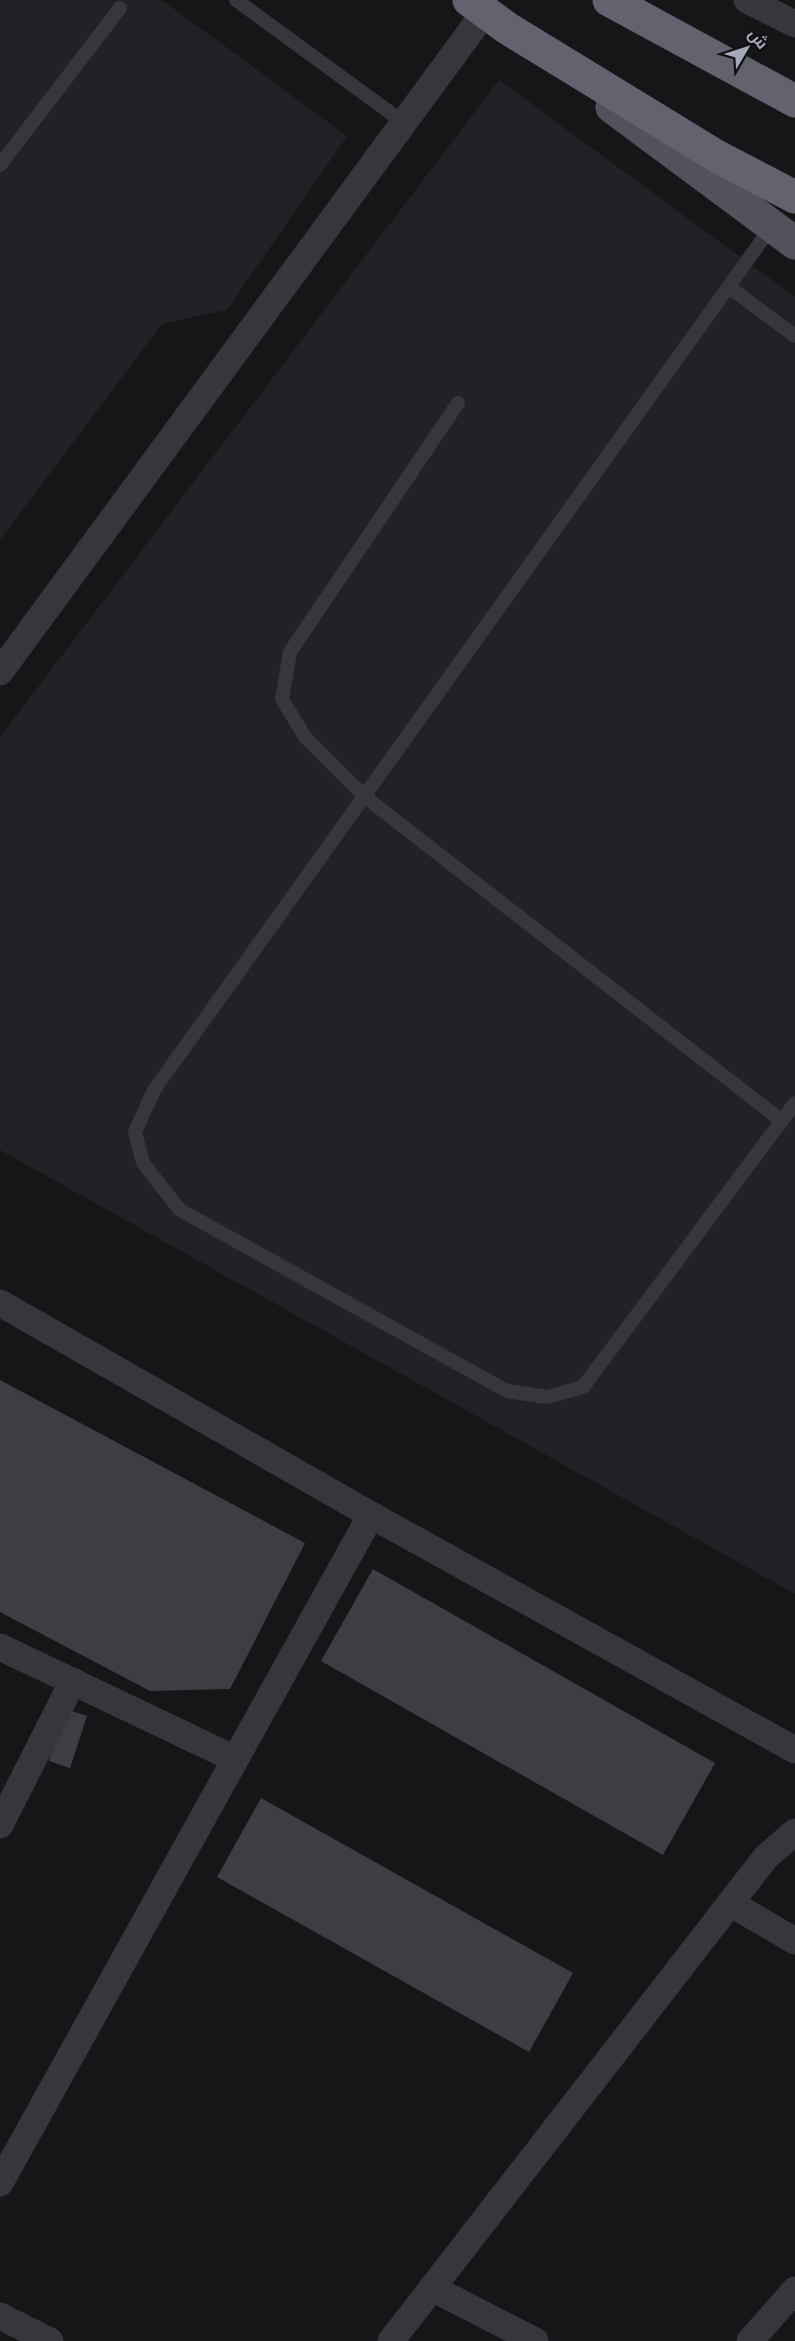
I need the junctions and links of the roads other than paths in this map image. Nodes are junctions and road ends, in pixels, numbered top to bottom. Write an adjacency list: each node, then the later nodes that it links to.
1 (236, 0): 8 (lane)
2 (609, 0): 7 (highway)
3 (747, 0): 6 (street)
4 (120, 8): 9 (lane)
5 (487, 13): 8 (street); 10 (highway); 11 (main road)
6 (795, 24)
7 (795, 101)
8 (403, 122): 15 (street)
9 (0, 165)
10 (795, 197)
11 (784, 235): 12 (lane)
12 (729, 287): 13 (lane); 16 (lane)
13 (795, 336)
14 (458, 403): 16 (lane)
15 (0, 672)
16 (364, 796): 18 (lane); 18 (lane)
17 (795, 1103): 18 (lane)
18 (782, 1121)
19 (0, 1303): 20 (street)
20 (371, 1515): 23 (street); 24 (street)
21 (0, 1647): 22 (street)
22 (73, 1681): 24 (street); 25 (street)
23 (795, 1749)
24 (236, 1760): 29 (street)
25 (0, 1826)
26 (795, 1832): 27 (street)
27 (730, 1903): 28 (street); 30 (street)
28 (795, 1941)
29 (0, 2183)
30 (432, 2288): 34 (street); 35 (street)
31 (795, 2290): 36 (street)
32 (0, 2316): 33 (street)
33 (50, 2341)
34 (391, 2341)
35 (535, 2341)
36 (750, 2341)

